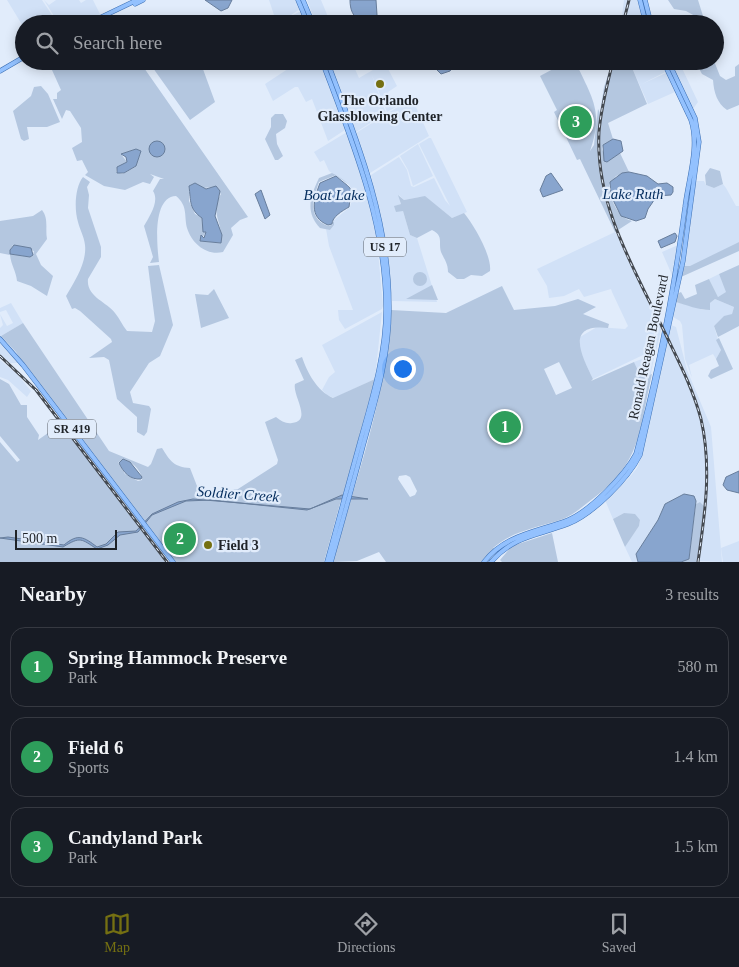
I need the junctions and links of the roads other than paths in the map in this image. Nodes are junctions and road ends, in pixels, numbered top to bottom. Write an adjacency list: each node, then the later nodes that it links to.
1 (142, 0): 5 (main road)
2 (298, 0): 8 (main road)
3 (303, 0): 9 (main road)
4 (644, 1): 10 (main road); 11 (main road)
5 (136, 2): 6 (main road); 7 (main road)
6 (107, 15)
7 (110, 15)
8 (304, 15)
9 (309, 15)
10 (645, 15)
11 (648, 15)
12 (15, 62): 17 (main road)
13 (325, 70): 18 (main road)
14 (330, 70): 19 (main road, US 17)
15 (667, 70): 22 (main road, Ronald Reagan Boulevard)
16 (672, 70): 22 (main road, Ronald Reagan Boulevard)
17 (0, 71)
18 (339, 106): 19 (main road); 20 (main road)
19 (349, 120): 21 (main road, US 17)
20 (348, 130): 21 (main road); 23 (main road)
21 (358, 145): 24 (main road, US 17)
22 (694, 163): 34 (main road, Ronald Reagan Boulevard)
23 (370, 196): 24 (main road); 25 (main road)
24 (377, 208): 25 (main road, US 17)
25 (380, 230): 26 (main road, US 17); 27 (main road, US 17)
26 (381, 252): 27 (main road); 29 (main road, US 17)
27 (387, 266): 29 (main road, US 17)
28 (0, 339): 35 (main road, SR 419)
29 (384, 352): 30 (main road, US 17); 31 (main road)
30 (350, 479): 31 (main road); 32 (main road, US 17)
31 (352, 486): 32 (main road)
32 (347, 493): 33 (main road, US 17)
33 (345, 505): 36 (main road, US 17); 37 (main road, US 17)
34 (506, 544): 38 (main road, Ronald Reagan Boulevard); 39 (main road, Ronald Reagan Boulevard)
35 (173, 562)
36 (327, 562)
37 (331, 562)
38 (484, 562)
39 (491, 562)

